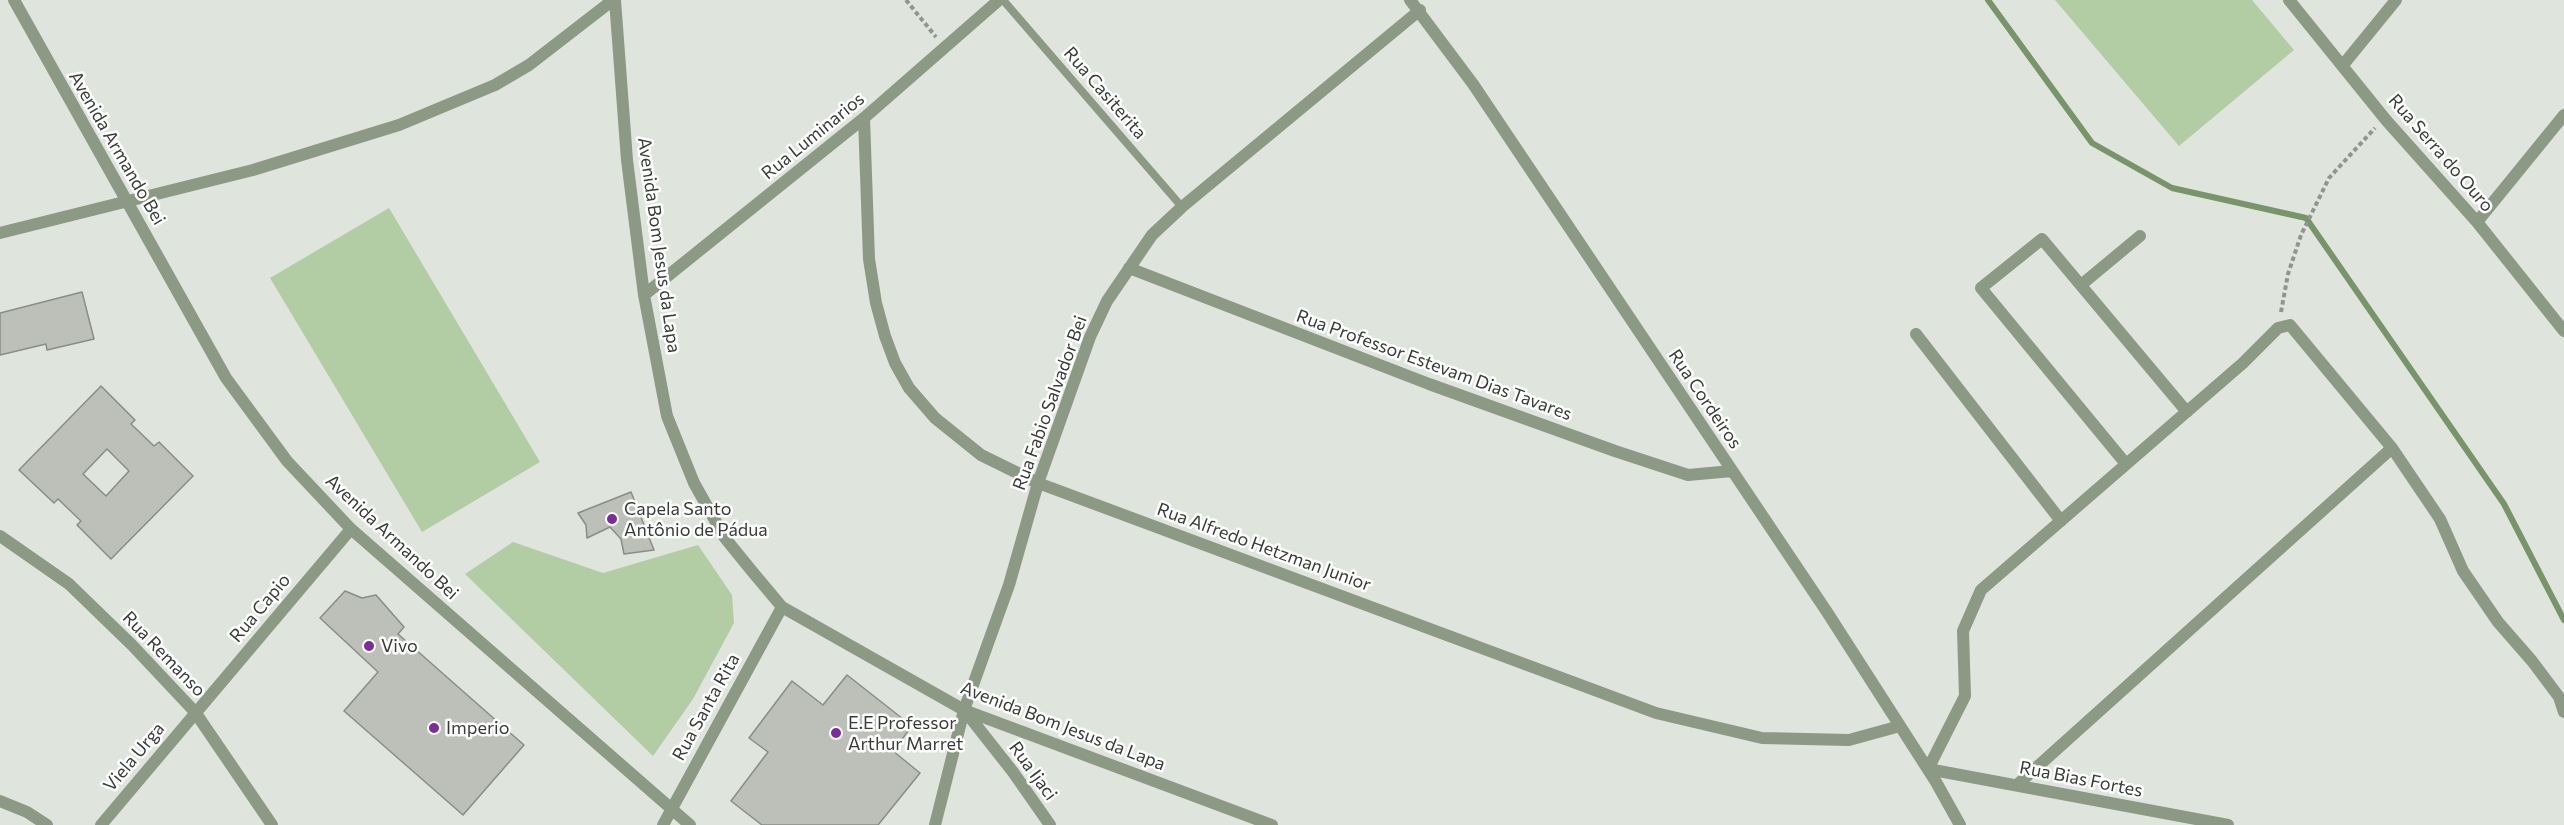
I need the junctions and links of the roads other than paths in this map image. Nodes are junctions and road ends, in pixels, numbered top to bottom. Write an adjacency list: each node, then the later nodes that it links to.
1 (14, 0): 11 (street, Avenida Armando Bei)
2 (614, 0): 11 (street); 18 (street, Avenida Bom Jesus da Lapa)
3 (1001, 0): 10 (street, Rua Luminarios); 12 (lane, Rua Casiterita)
4 (1410, 0): 7 (street, Rua Cordeiros)
5 (2289, 0): 8 (street, Rua Serra do Ouro)
6 (2396, 0): 8 (street)
7 (1420, 10): 12 (street, Rua Fabio Salvador Bei); 24 (street, Rua Cordeiros)
8 (2343, 65): 13 (street, Rua Serra do Ouro)
9 (2564, 115): 13 (street)
10 (864, 118): 18 (street, Rua Luminarios); 25 (street, Rua Alfredo Hetzman Junior)
11 (127, 200): 14 (street); 27 (street, Avenida Armando Bei)
12 (1182, 207): 16 (street, Rua Fabio Salvador Bei)
13 (2477, 222): 19 (street, Rua Serra do Ouro)
14 (0, 233)
15 (2140, 236): 17 (street)
16 (1129, 268): 24 (street, Rua Professor Estevam Dias Tavares); 25 (street, Rua Fabio Salvador Bei)
17 (2081, 285): 21 (street); 23 (street)
18 (644, 295): 29 (street, Avenida Bom Jesus da Lapa)
19 (2564, 331)
20 (1916, 334): 26 (street)
21 (2187, 412): 22 (street); 23 (street)
22 (2392, 448): 32 (street); 35 (street)
23 (2126, 464): 26 (street)
24 (1732, 471): 33 (street, Rua Cordeiros)
25 (1038, 483): 30 (street, Rua Fabio Salvador Bei); 33 (street, Rua Alfredo Hetzman Junior)
26 (2061, 521): 34 (street)
27 (351, 529): 31 (street, Rua Capio); 37 (street, Avenida Armando Bei)
28 (0, 536): 31 (street, Rua Remanso)
29 (782, 607): 30 (street, Avenida Bom Jesus da Lapa); 37 (street, Rua Santa Rita)
30 (964, 710): 43 (street, Rua Fabio Salvador Bei); 44 (street, Rua Ijaci); 45 (street, Avenida Bom Jesus da Lapa)
31 (195, 712): 39 (street, Viela Urga); 40 (street, Rua Remanso)
32 (2564, 712)
33 (1900, 726): 34 (street, Rua Cordeiros)
34 (1928, 769): 35 (street, Rua Bias Fortes); 46 (street, Rua Cordeiros)
35 (2017, 785): 47 (street, Rua Bias Fortes)
36 (0, 801): 38 (street)
37 (671, 808): 41 (street, Rua Santa Rita); 42 (street, Avenida Armando Bei)
38 (47, 825)
39 (101, 825)
40 (272, 825)
41 (663, 825)
42 (690, 825)
43 (935, 825)
44 (1050, 825)
45 (1272, 825)
46 (1960, 825)
47 (2228, 825)

